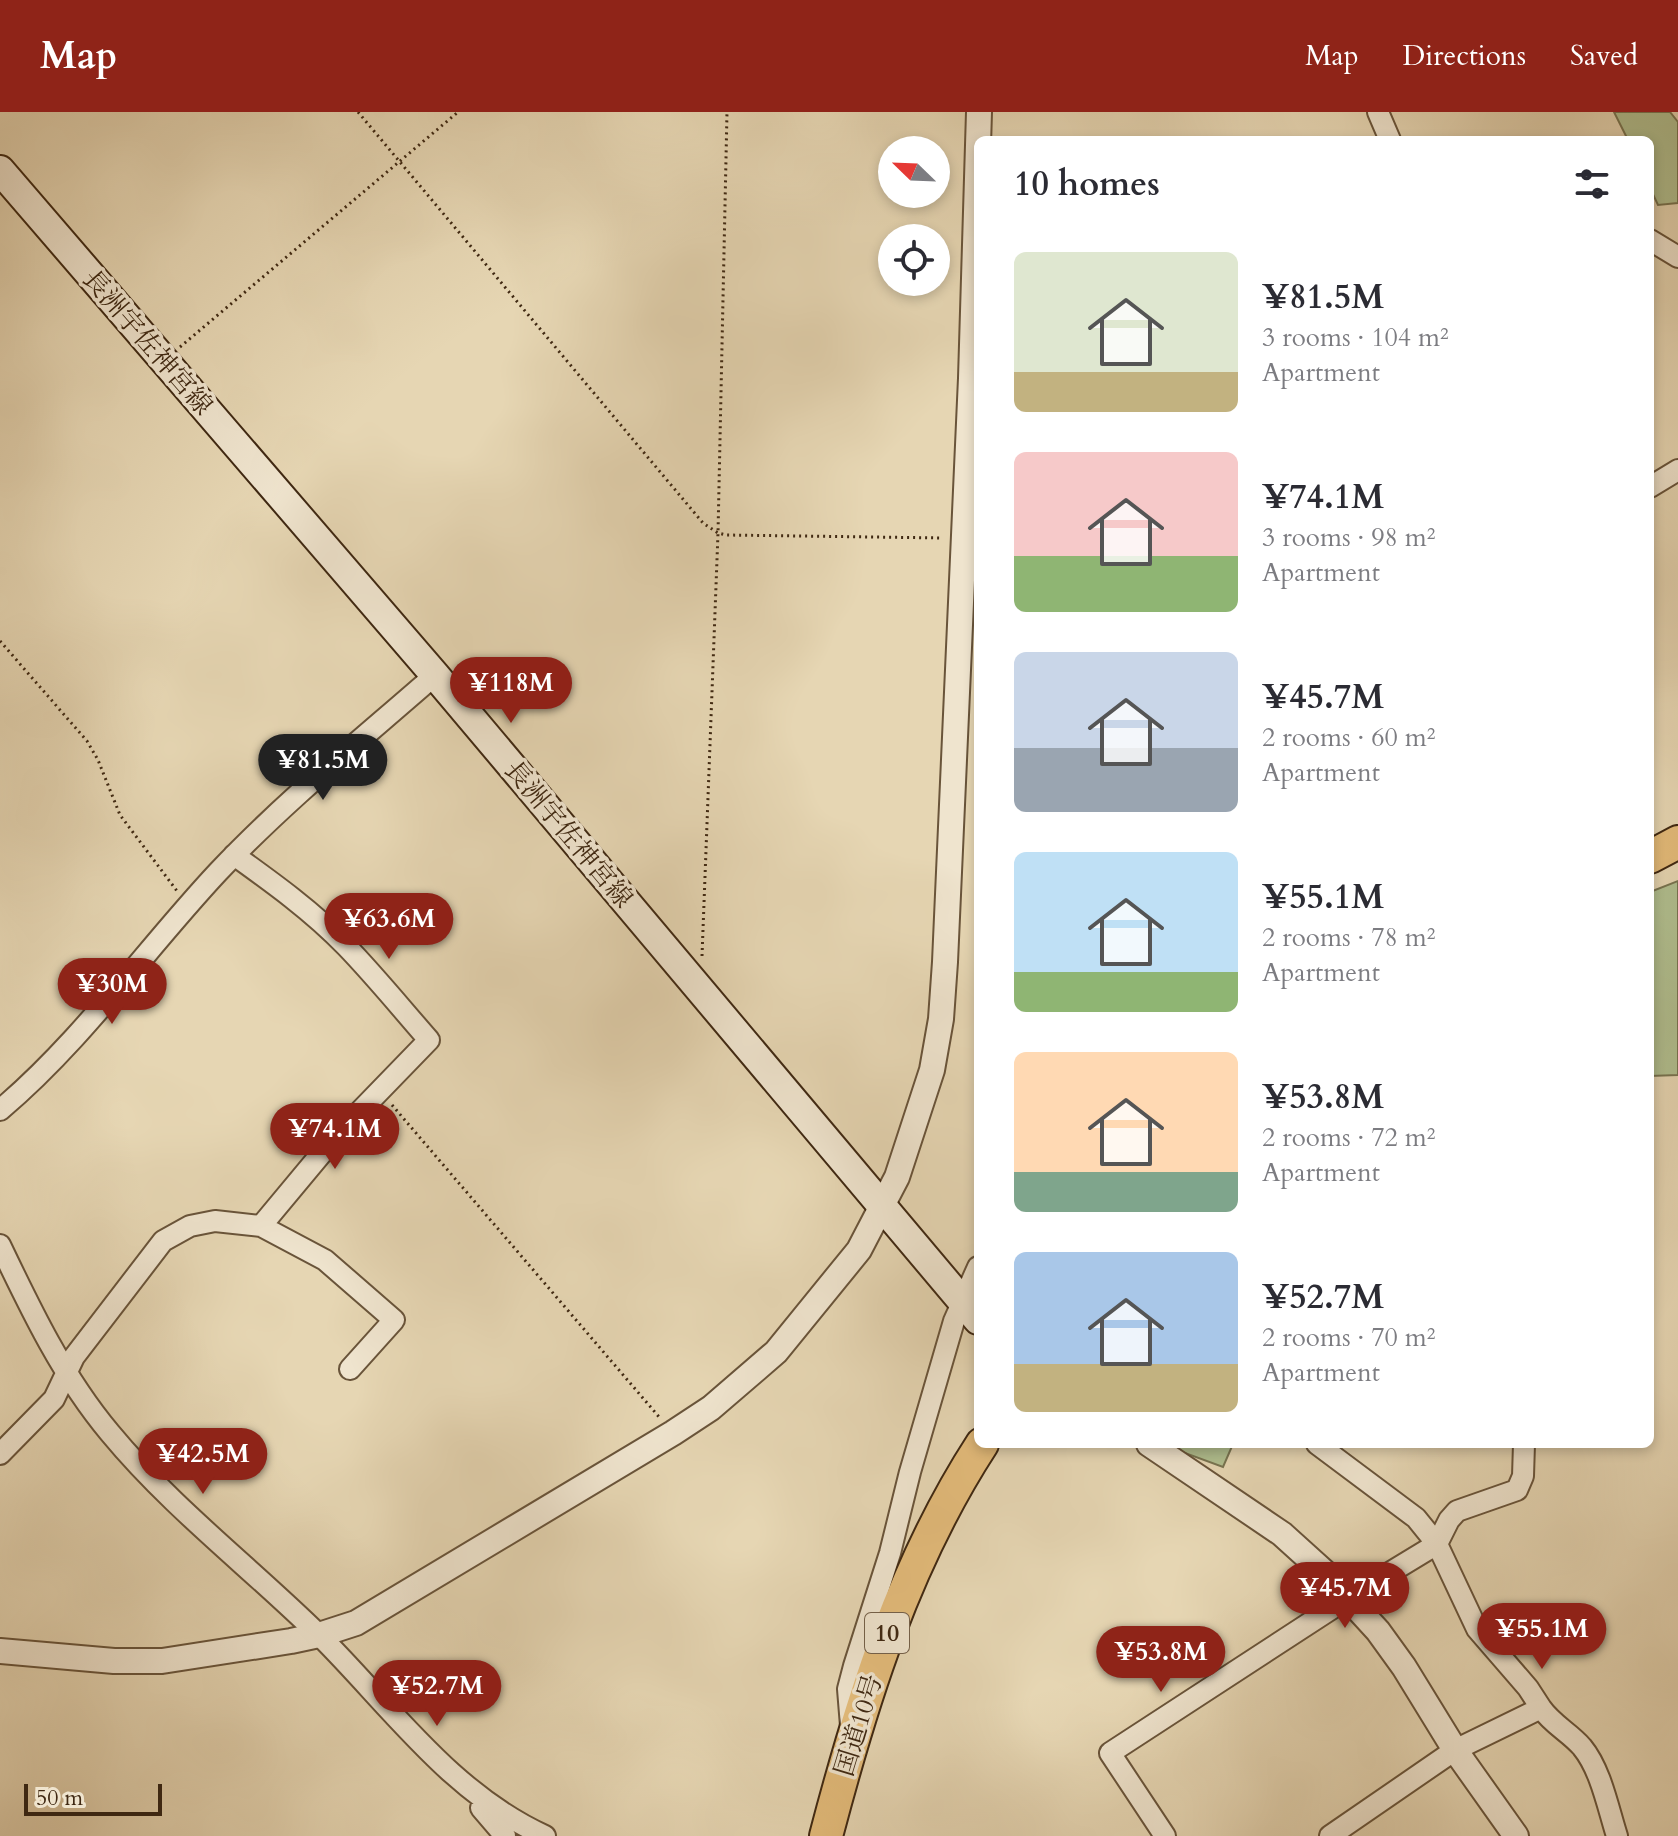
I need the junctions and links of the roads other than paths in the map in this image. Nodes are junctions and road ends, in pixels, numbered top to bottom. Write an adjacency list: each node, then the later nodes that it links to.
1 (979, 112): 3 (street)
2 (1378, 112): 4 (street)
3 (979, 136)
4 (1388, 136)
5 (0, 170): 11 (main road, 長洲宇佐神宮線)
6 (1654, 242): 7 (street)
7 (1678, 257)
8 (974, 378): 18 (street)
9 (1678, 470): 10 (street)
10 (1654, 485)
11 (435, 675): 15 (street); 18 (main road, 長洲宇佐神宮線)
12 (1678, 832): 13 (street)
13 (1654, 838)
14 (1678, 842): 16 (highway)
15 (234, 855): 17 (street); 19 (street)
16 (1654, 855)
17 (0, 1110)
18 (884, 1206): 22 (main road, 長洲宇佐神宮線); 32 (street)
19 (261, 1226): 23 (street); 24 (street)
20 (0, 1245): 24 (street)
21 (974, 1288): 22 (street)
22 (970, 1310): 35 (street)
23 (350, 1369)
24 (67, 1372): 29 (street); 32 (street)
25 (980, 1448): 35 (highway, 国道10号 / 10)
26 (1155, 1448): 31 (street)
27 (1322, 1448): 30 (street)
28 (1524, 1448): 30 (street)
29 (0, 1454)
30 (1437, 1544): 31 (street); 34 (street)
31 (1348, 1598): 36 (street); 41 (street)
32 (319, 1635): 33 (street); 37 (street)
33 (4, 1656)
34 (1541, 1708): 36 (street); 44 (street)
35 (851, 1743): 40 (highway, 国道10号 / 10)
36 (1455, 1750): 42 (street); 43 (street)
37 (446, 1769): 38 (street); 39 (street)
38 (505, 1836)
39 (545, 1836)
40 (826, 1836)
41 (1165, 1836)
42 (1330, 1836)
43 (1516, 1836)
44 (1617, 1836)

